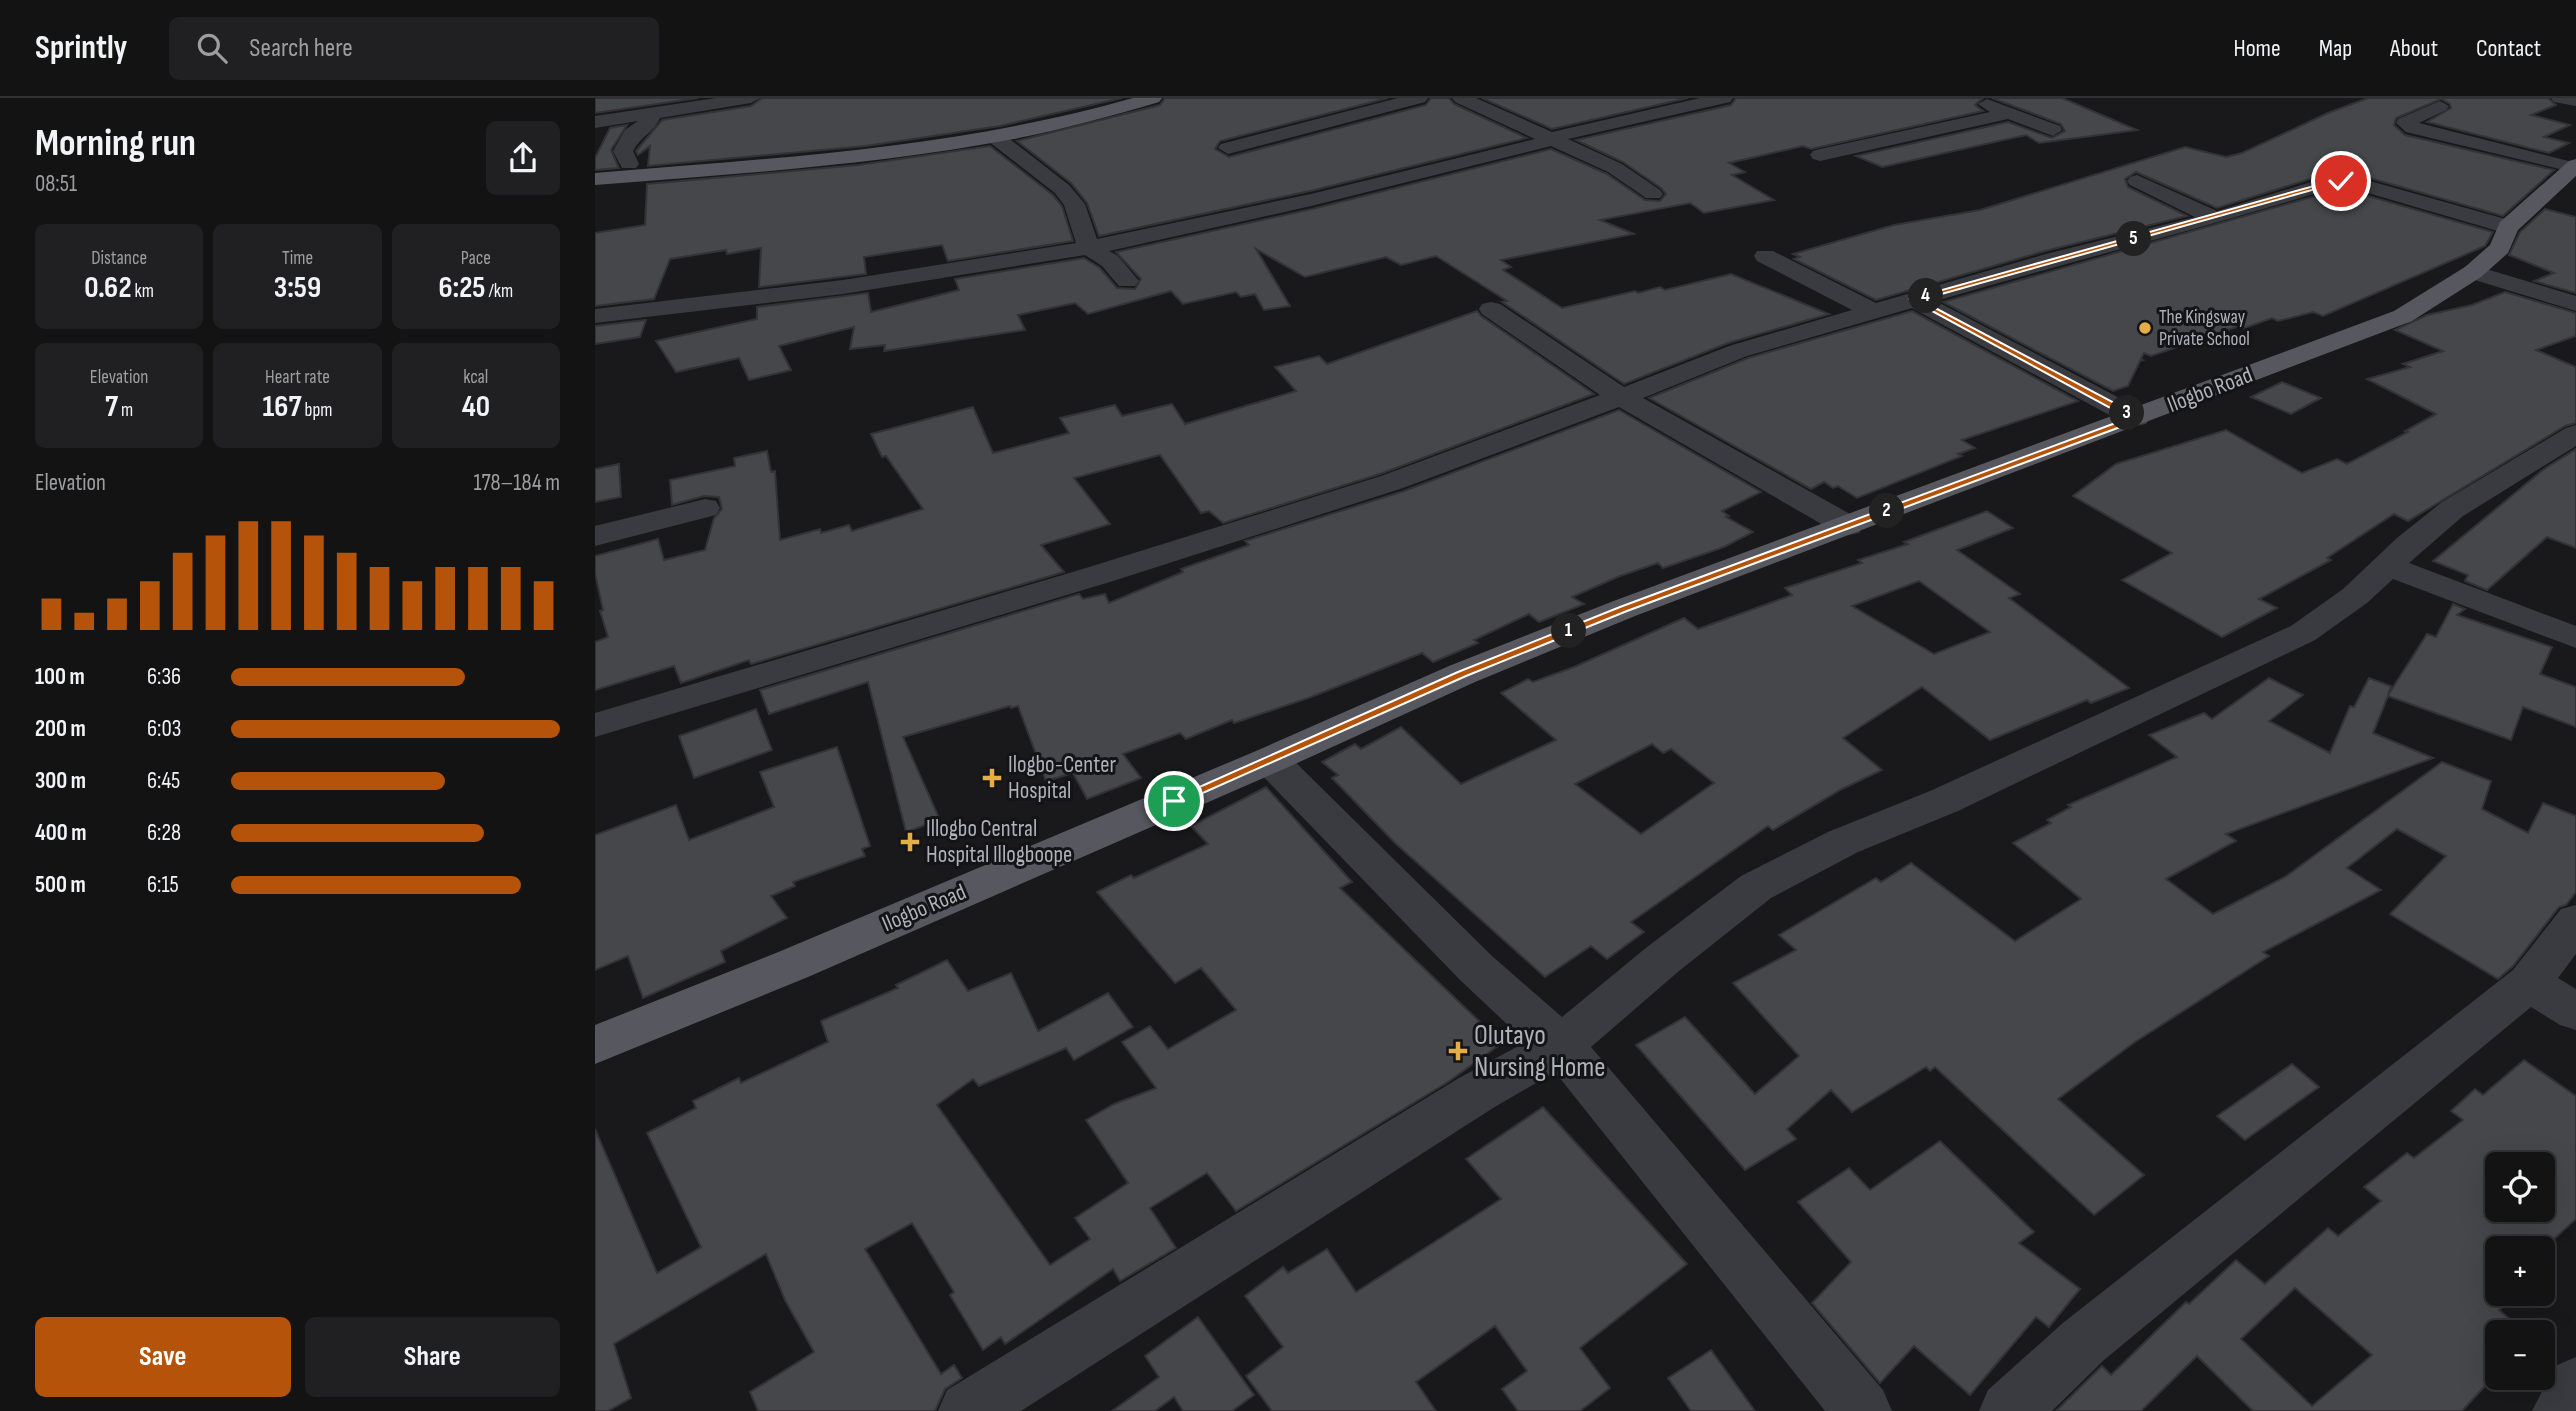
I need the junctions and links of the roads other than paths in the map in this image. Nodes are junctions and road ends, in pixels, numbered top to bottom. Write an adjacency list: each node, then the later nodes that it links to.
1 (751, 98): 11 (street)
2 (1153, 98): 14 (main road)
3 (1419, 98): 16 (street)
4 (1461, 98): 15 (street)
5 (1724, 98): 15 (street)
6 (1971, 98): 10 (street)
7 (2560, 98): 8 (street)
8 (2576, 101)
9 (2440, 106): 19 (street)
10 (2009, 113): 13 (street); 17 (street)
11 (651, 115): 12 (street); 18 (street)
12 (595, 122)
13 (2053, 130)
14 (995, 137): 20 (main road); 25 (street)
15 (1549, 139): 22 (street); 25 (street)
16 (1228, 148)
17 (1820, 155)
18 (629, 164)
19 (2574, 166): 24 (main road, Ilogbo Road)
20 (595, 179)
21 (2137, 181): 23 (street)
22 (1653, 194)
23 (2215, 218): 24 (street); 29 (street)
24 (2508, 227): 27 (main road, Ilogbo Road)
25 (1089, 248): 28 (street); 33 (street)
26 (1765, 256): 32 (street)
27 (2473, 272): 30 (street); 35 (main road, Ilogbo Road)
28 (1127, 281)
29 (1914, 299): 32 (street); 35 (street)
30 (2576, 304)
31 (1491, 309): 34 (street)
32 (1872, 311): 34 (street)
33 (595, 316)
34 (1619, 396): 38 (street); 42 (street)
35 (2136, 418): 38 (main road, Ilogbo Road)
36 (2576, 434): 40 (street)
37 (705, 508): 39 (street)
38 (1848, 526): 43 (main road, Ilogbo Road)
39 (595, 536)
40 (2388, 566): 41 (street); 48 (street)
41 (2576, 638)
42 (595, 725)
43 (1270, 760): 47 (main road, Ilogbo Road); 48 (street)
44 (2576, 921): 45 (street)
45 (2529, 983): 46 (street); 52 (street)
46 (2576, 1012)
47 (595, 1045)
48 (1561, 1045): 50 (street); 51 (street)
49 (2576, 1386): 53 (street)
50 (968, 1411)
51 (1862, 1411)
52 (2009, 1411)
53 (2562, 1411)

